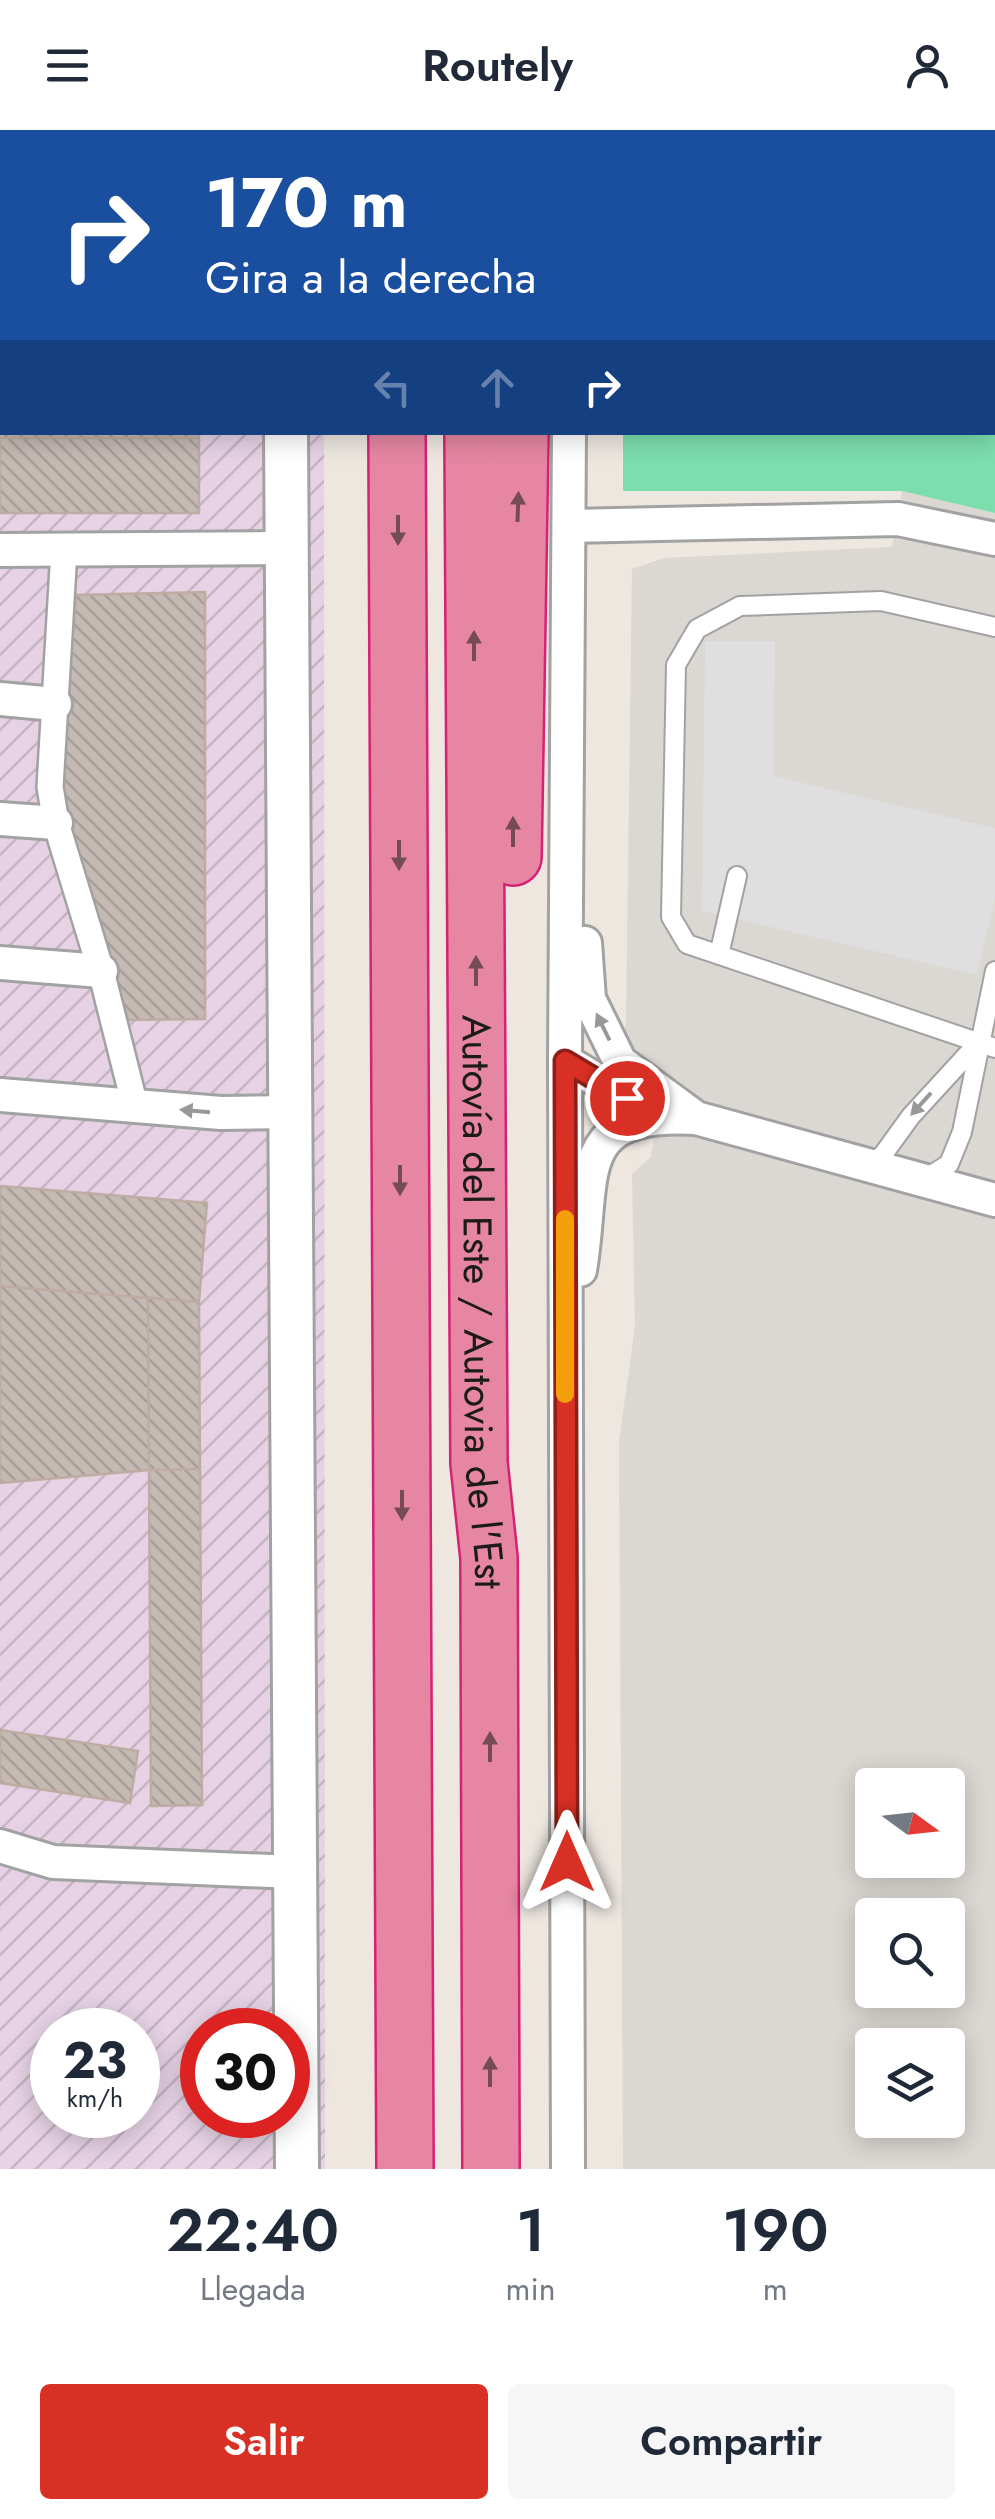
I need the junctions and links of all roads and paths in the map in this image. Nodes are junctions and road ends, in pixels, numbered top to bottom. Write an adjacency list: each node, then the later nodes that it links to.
1 (286, 435): 8 (street)
2 (397, 435): 37 (highway, Autovía del Este / Autovia de l'Est, one-way to 37)
3 (472, 435): 33 (highway, Autovía del Este / Autovia de l'Est, one-way to 3)
4 (520, 435): 33 (highway, one-way to 4)
5 (569, 435): 6 (street)
6 (569, 526): 7 (street); 14 (street)
7 (995, 539)
8 (286, 548): 10 (street); 26 (street)
9 (0, 550): 10 (street)
10 (64, 550): 13 (street)
11 (995, 627): 18 (lane)
12 (0, 699): 13 (street)
13 (56, 704): 16 (street)
14 (568, 739): 23 (street); 28 (street, one-way to 14)
15 (0, 819): 16 (street)
16 (56, 823): 20 (street)
17 (736, 876): 18 (lane)
18 (719, 955): 22 (lane)
19 (0, 963): 20 (street)
20 (101, 971): 25 (street)
21 (995, 971): 22 (lane)
22 (986, 1045): 29 (lane, one-way to 29); 30 (lane)
23 (565, 1061): 27 (street); 32 (street)
24 (0, 1095): 25 (street)
25 (135, 1106): 26 (street, one-way to 25)
26 (293, 1112): 35 (street)
27 (658, 1116): 28 (street); 32 (street)
28 (696, 1118): 29 (street)
29 (865, 1165): 30 (street)
30 (922, 1180): 31 (street)
31 (995, 1200)
32 (565, 1363): 39 (street)
33 (489, 1558): 38 (highway, Autovía del Este / Autovia de l'Est, one-way to 33)
34 (0, 1846): 35 (street)
35 (294, 1872): 36 (street)
36 (298, 2169)
37 (405, 2169)
38 (491, 2169)
39 (568, 2169)

